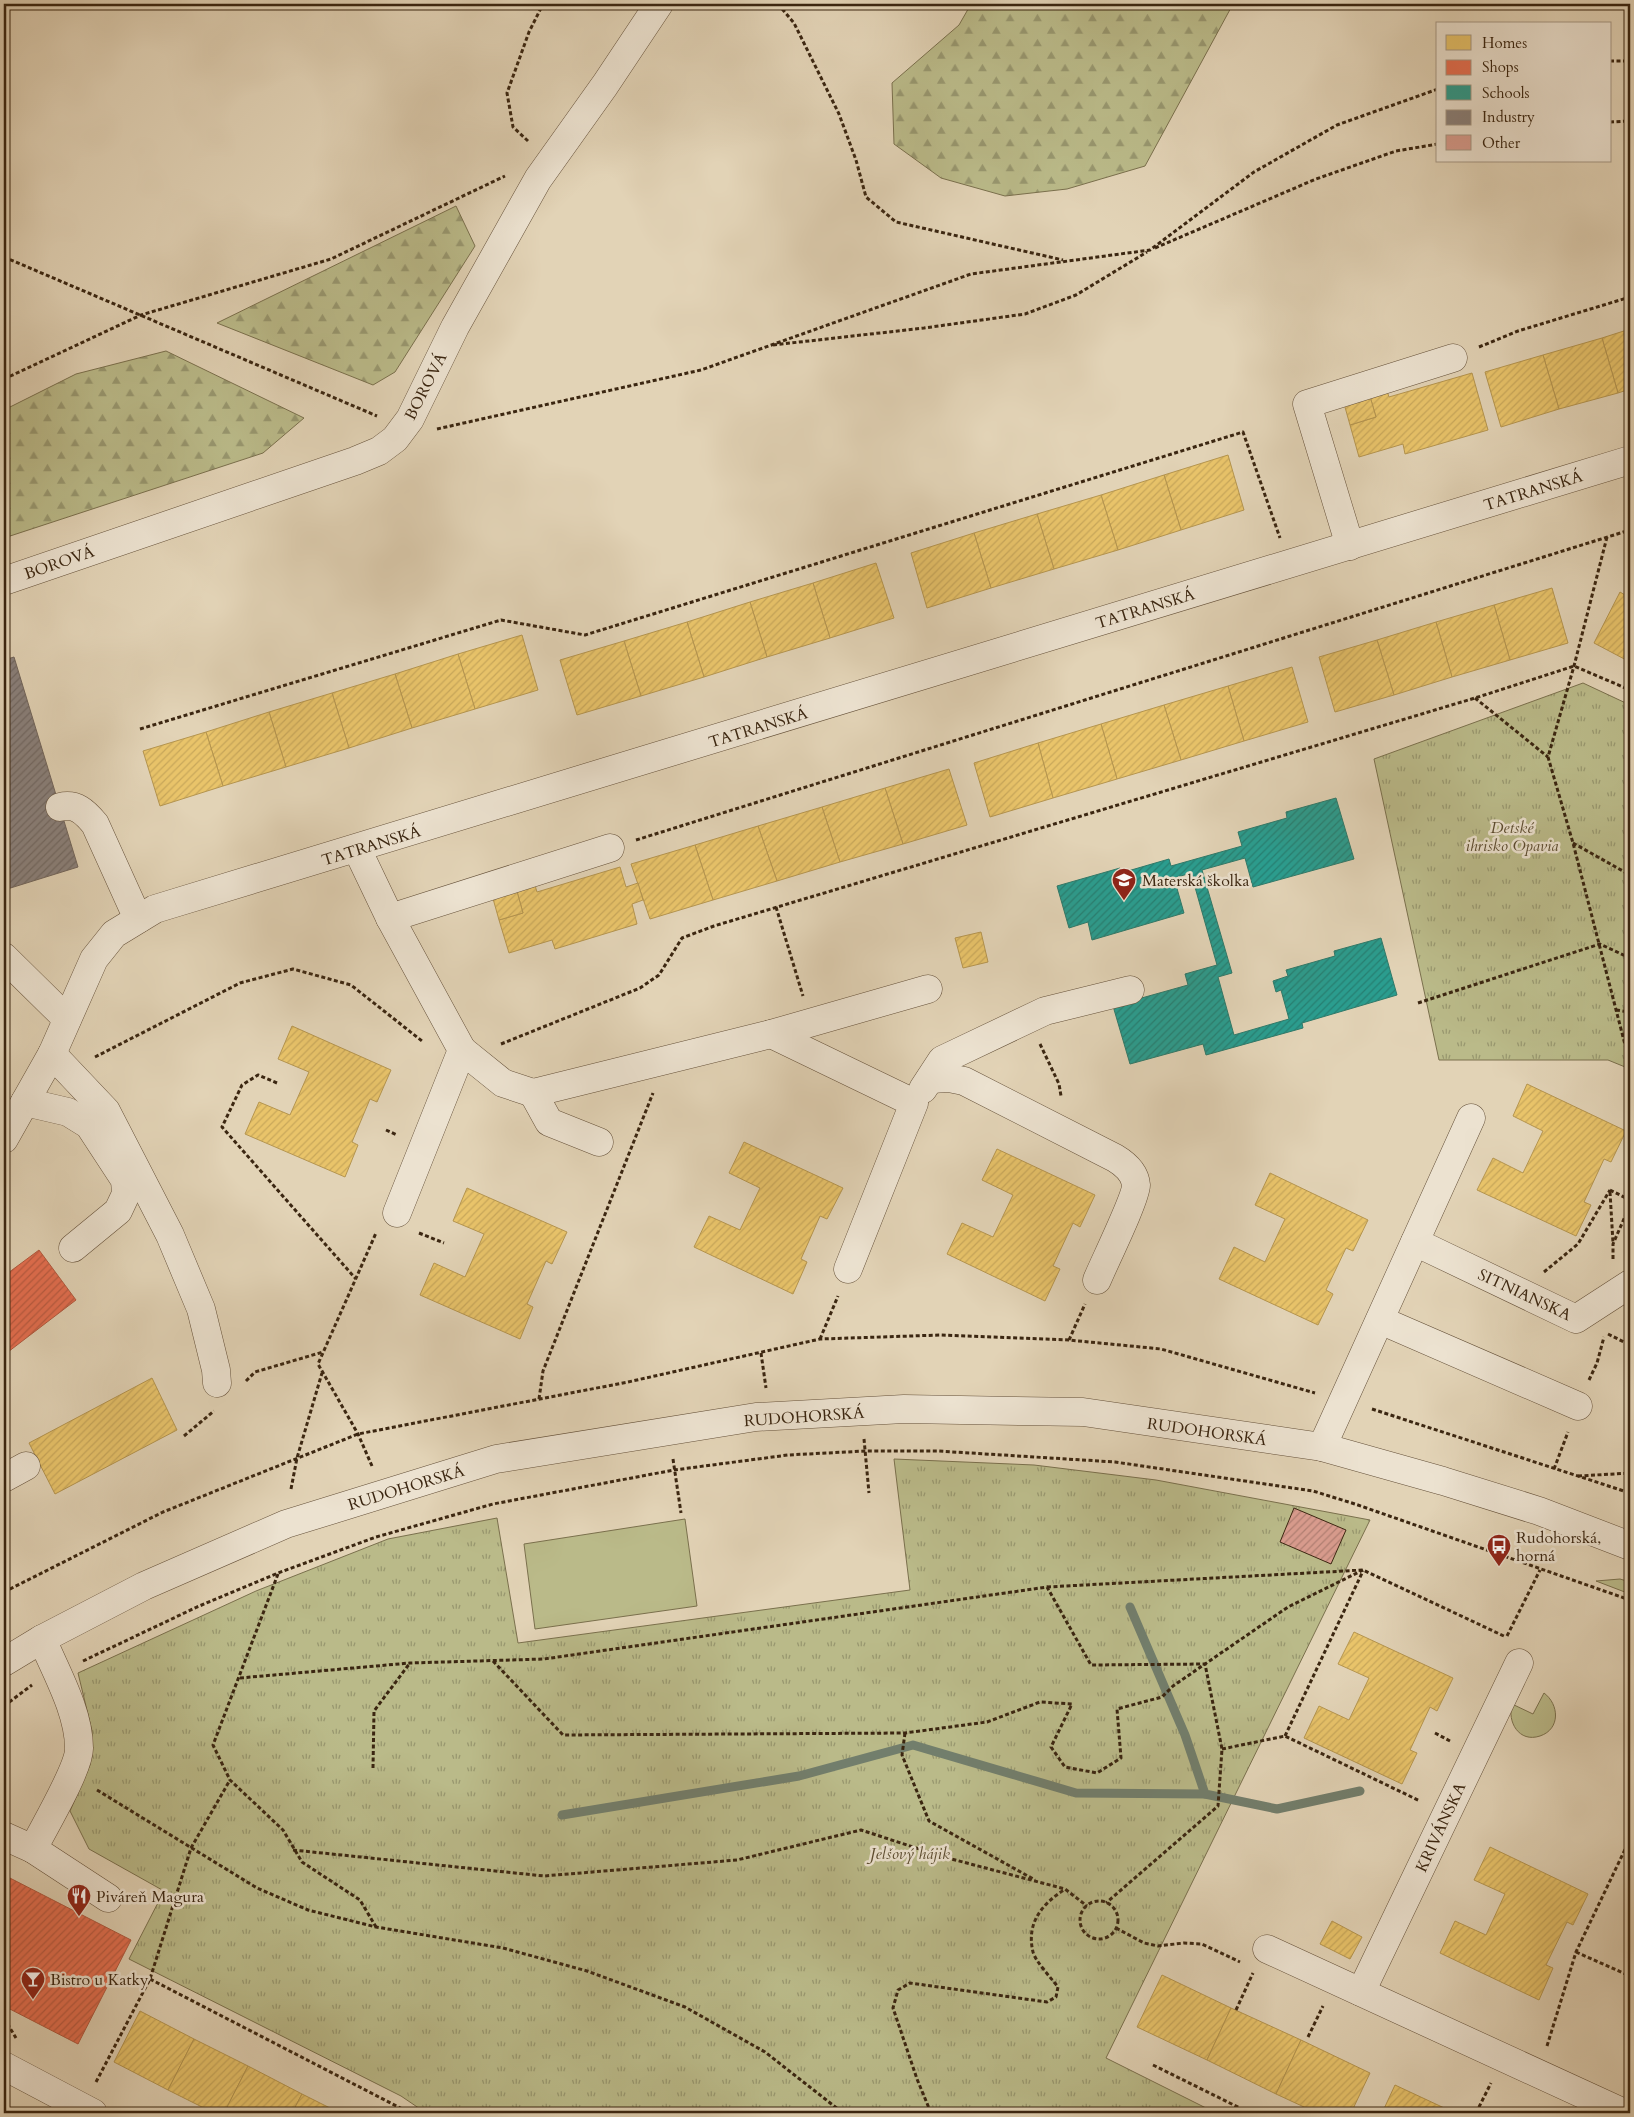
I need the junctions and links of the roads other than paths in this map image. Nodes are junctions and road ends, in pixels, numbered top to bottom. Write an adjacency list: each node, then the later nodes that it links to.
1 (659, 4): 5 (street, BOROVÁ)
2 (1453, 358): 4 (street)
3 (1630, 460): 4 (street, TATRANSKÁ)
4 (1350, 546): 8 (street, TATRANSKÁ)
5 (4, 581)
6 (60, 807): 10 (street)
7 (610, 848): 9 (street)
8 (357, 849): 9 (street); 10 (street, TATRANSKÁ)
9 (390, 918): 16 (street)
10 (138, 919): 14 (street, TATRANSKÁ)
11 (4, 957): 14 (street)
12 (928, 989): 15 (street)
13 (1130, 990): 18 (street)
14 (67, 1019): 17 (street, TATRANSKÁ)
15 (772, 1034): 19 (street); 21 (street)
16 (462, 1050): 19 (street); 25 (street)
17 (60, 1062): 20 (street, TATRANSKÁ); 32 (street)
18 (930, 1079): 21 (street); 29 (street)
19 (533, 1093): 24 (street)
20 (25, 1102): 23 (street, TATRANSKÁ); 27 (street)
21 (914, 1103): 28 (street)
22 (1471, 1118): 26 (street)
23 (4, 1139)
24 (599, 1142)
25 (397, 1213)
26 (1415, 1242): 30 (street, SITNIANSKA); 31 (street)
27 (73, 1248)
28 (848, 1269)
29 (1097, 1280)
30 (1622, 1289)
31 (1380, 1320): 33 (street); 34 (street)
32 (217, 1382)
33 (1578, 1406)
34 (1322, 1447): 35 (street, RUDOHORSKÁ); 36 (street, RUDOHORSKÁ)
35 (1630, 1546)
36 (42, 1639): 37 (street, RUDOHORSKÁ); 40 (street)
37 (4, 1662)
38 (1518, 1663): 43 (street, KRIVÁNSKA)
39 (4, 1836): 40 (street)
40 (33, 1849): 41 (street)
41 (108, 1898)
42 (1256, 1961): 43 (street)
43 (1362, 1992): 46 (street)
44 (12, 2056): 45 (street)
45 (92, 2102)
46 (1624, 2113)

